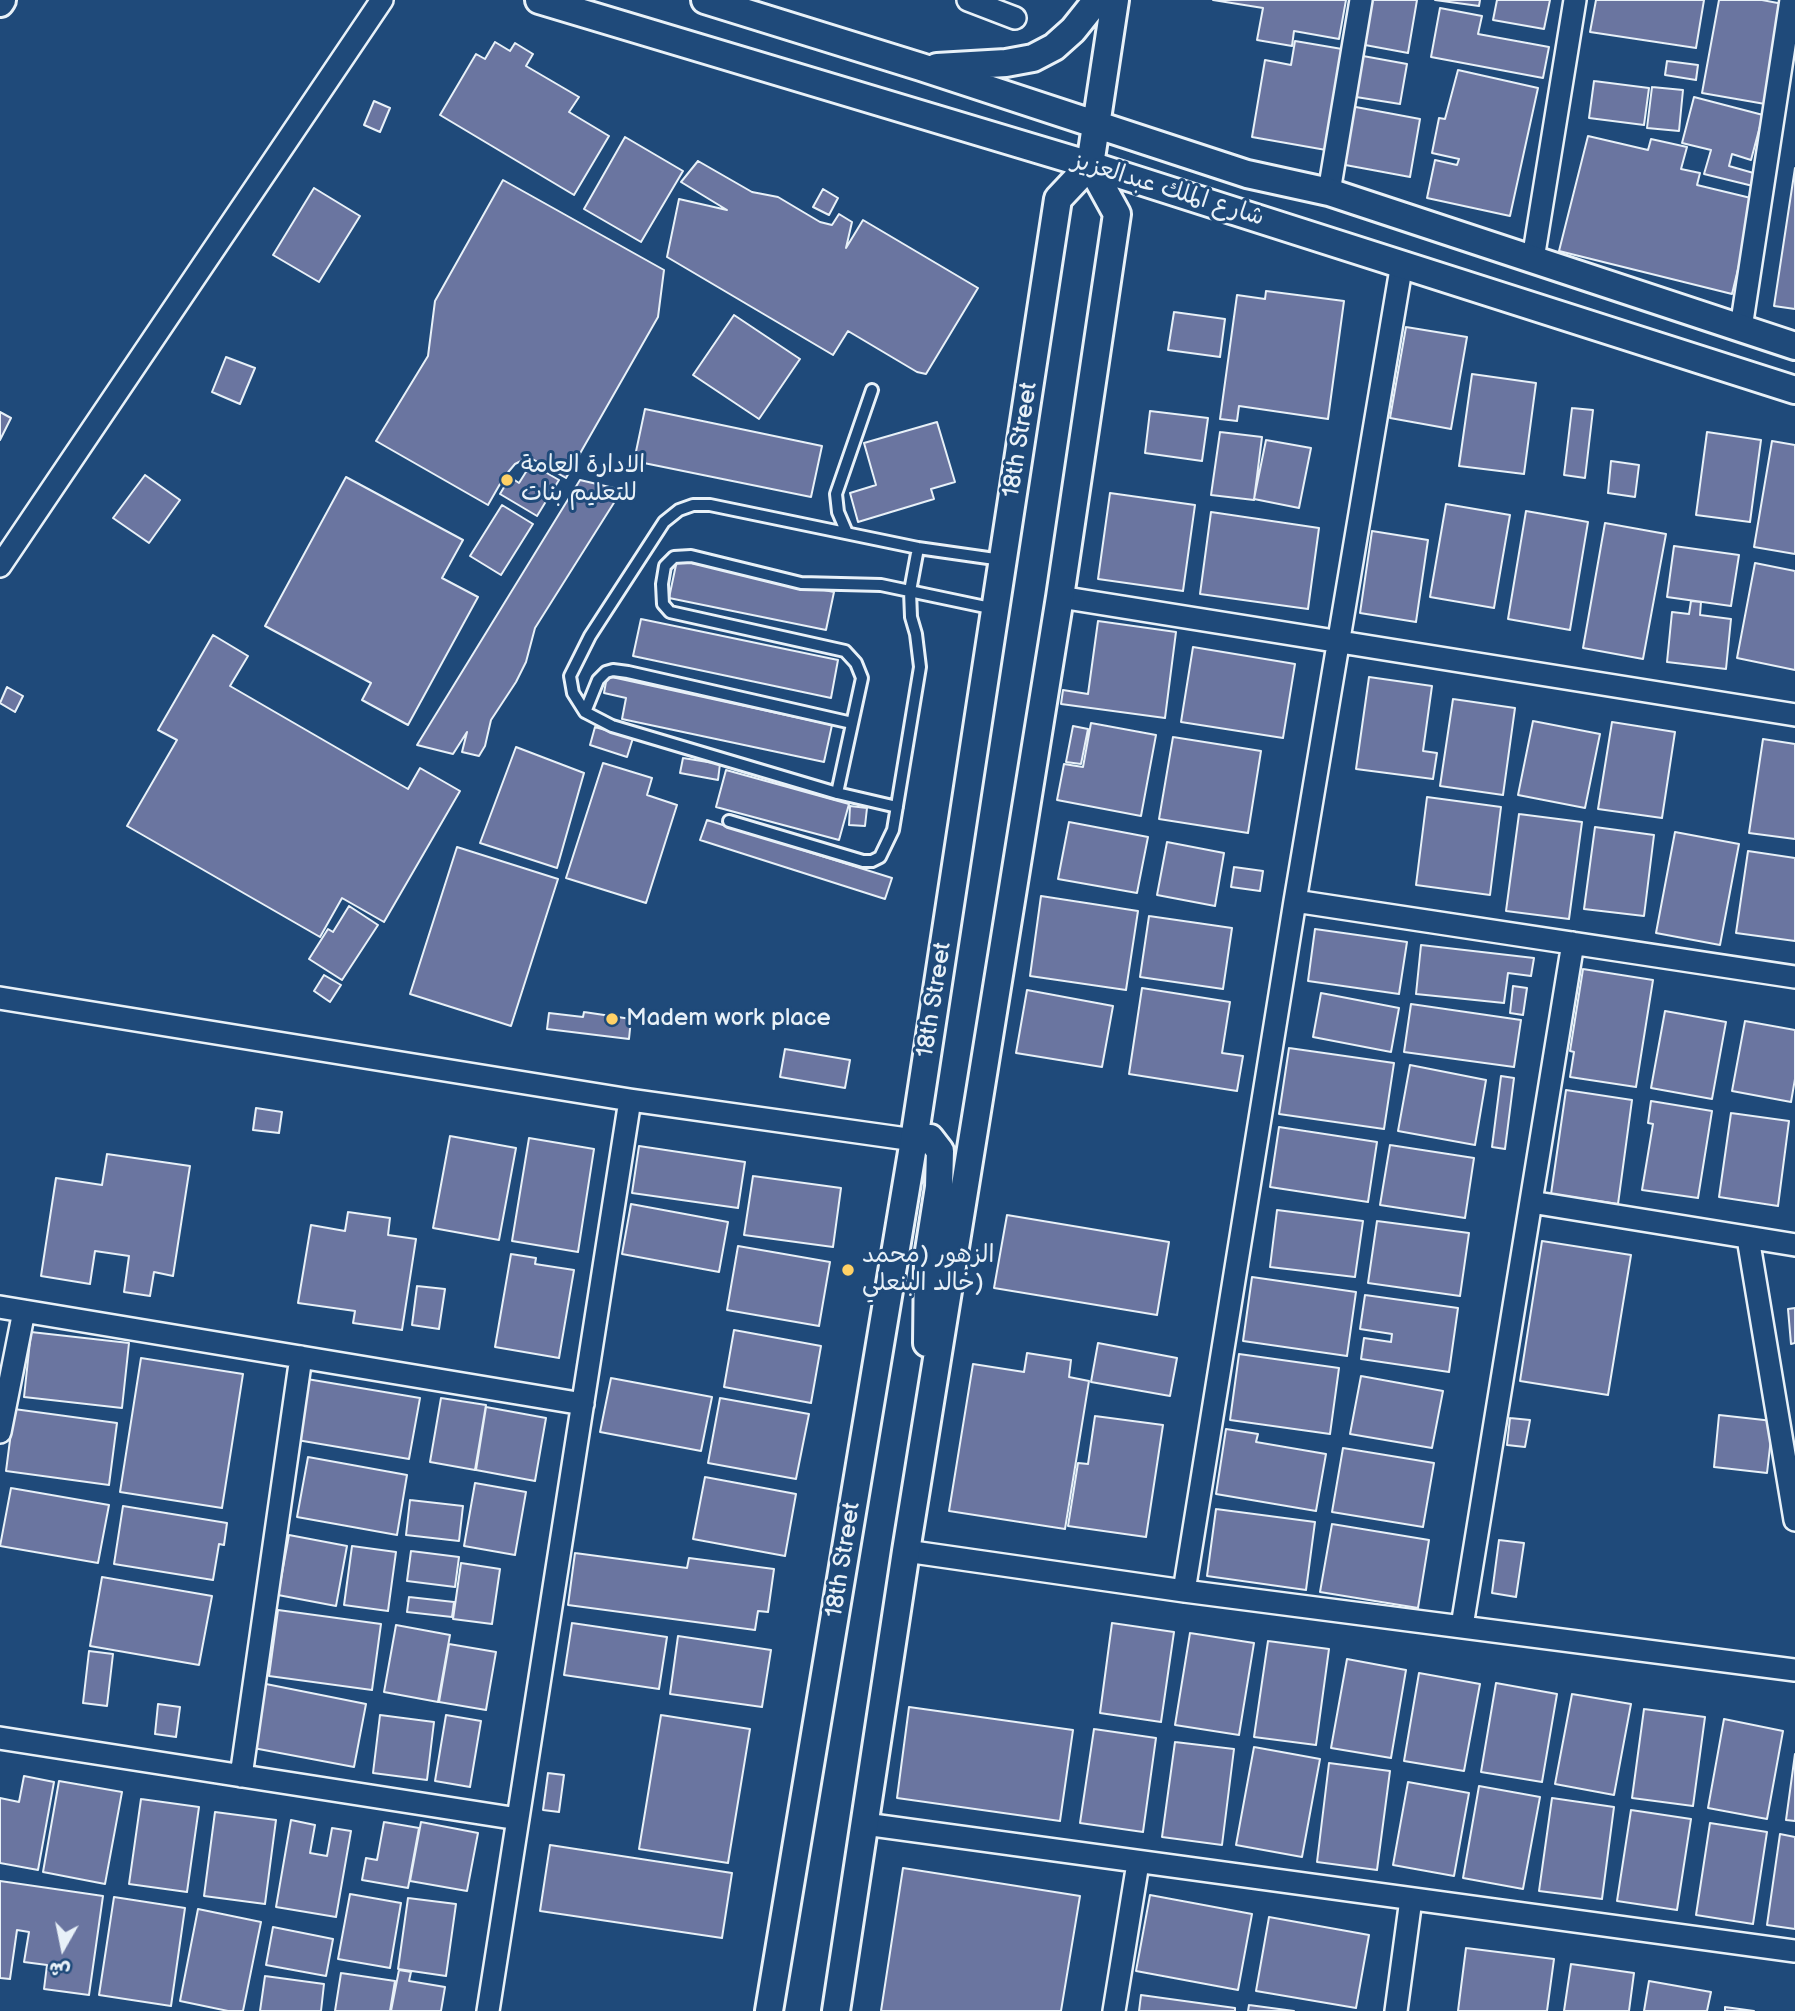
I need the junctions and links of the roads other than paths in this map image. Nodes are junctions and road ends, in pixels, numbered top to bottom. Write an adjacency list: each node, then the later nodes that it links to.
1 (383, 0): 24 (street)
2 (539, 0): 13 (street, شارع الملك عبدالعزيز)
3 (705, 0): 11 (street, شارع الملك عبدالعزيز)
4 (968, 0): 10 (street)
5 (1097, 0): 11 (street)
6 (1115, 0): 12 (street)
7 (1361, 0): 14 (street)
8 (1575, 0): 15 (street)
9 (1791, 0): 17 (street)
10 (1015, 18)
11 (921, 67): 12 (street, شارع الملك عبدالعزيز)
12 (1096, 125): 13 (street); 14 (street, شارع الملك عبدالعزيز)
13 (1090, 165): 16 (street, شارع الملك عبدالعزيز); 23 (street, 18th Street); 26 (street)
14 (1329, 192): 15 (street, شارع الملك عبدالعزيز)
15 (1533, 259): 17 (street, شارع الملك عبدالعزيز)
16 (1402, 263): 20 (street, شارع الملك عبدالعزيز); 28 (street)
17 (1741, 328): 18 (street, شارع الملك عبدالعزيز)
18 (1795, 346)
19 (872, 390): 21 (lane)
20 (1795, 390)
21 (847, 533): 22 (lane); 29 (lane)
22 (918, 548): 23 (lane); 25 (lane)
23 (1002, 560): 27 (street, 18th Street)
24 (0, 566)
25 (910, 591): 27 (lane); 31 (lane); 33 (lane)
26 (1060, 597): 28 (street); 49 (street)
27 (995, 610): 40 (street, 18th Street)
28 (1338, 642): 30 (street); 35 (street)
29 (585, 712): 31 (lane); 32 (lane)
30 (1795, 715)
31 (852, 723): 32 (lane)
32 (837, 793): 33 (lane)
33 (897, 807): 34 (lane)
34 (729, 821)
35 (1295, 901): 36 (street); 52 (street)
36 (1573, 943): 37 (street); 41 (street)
37 (1795, 977)
38 (0, 998): 39 (street)
39 (630, 1100): 40 (street); 47 (street)
40 (914, 1140): 49 (street); 63 (street, 18th Street)
41 (1531, 1202): 42 (street); 53 (street)
42 (1748, 1238): 43 (street); 50 (street)
43 (1795, 1245)
44 (0, 1307): 45 (street)
45 (24, 1311): 46 (street); 48 (street)
46 (301, 1357): 47 (street); 56 (street)
47 (583, 1404): 57 (street)
48 (0, 1432)
49 (925, 1439): 51 (street)
50 (1795, 1520)
51 (906, 1551): 52 (street); 58 (street)
52 (1184, 1591): 53 (street)
53 (1462, 1626): 54 (street)
54 (1795, 1670)
55 (0, 1738): 56 (street)
56 (242, 1776): 57 (street)
57 (518, 1819): 62 (street)
58 (865, 1824): 59 (street); 64 (street)
59 (1138, 1863): 60 (street); 65 (street)
60 (1411, 1899): 61 (street); 66 (street)
61 (1795, 1951)
62 (488, 2011)
63 (769, 2011)
64 (836, 2011)
65 (1115, 2011)
66 (1396, 2011)

